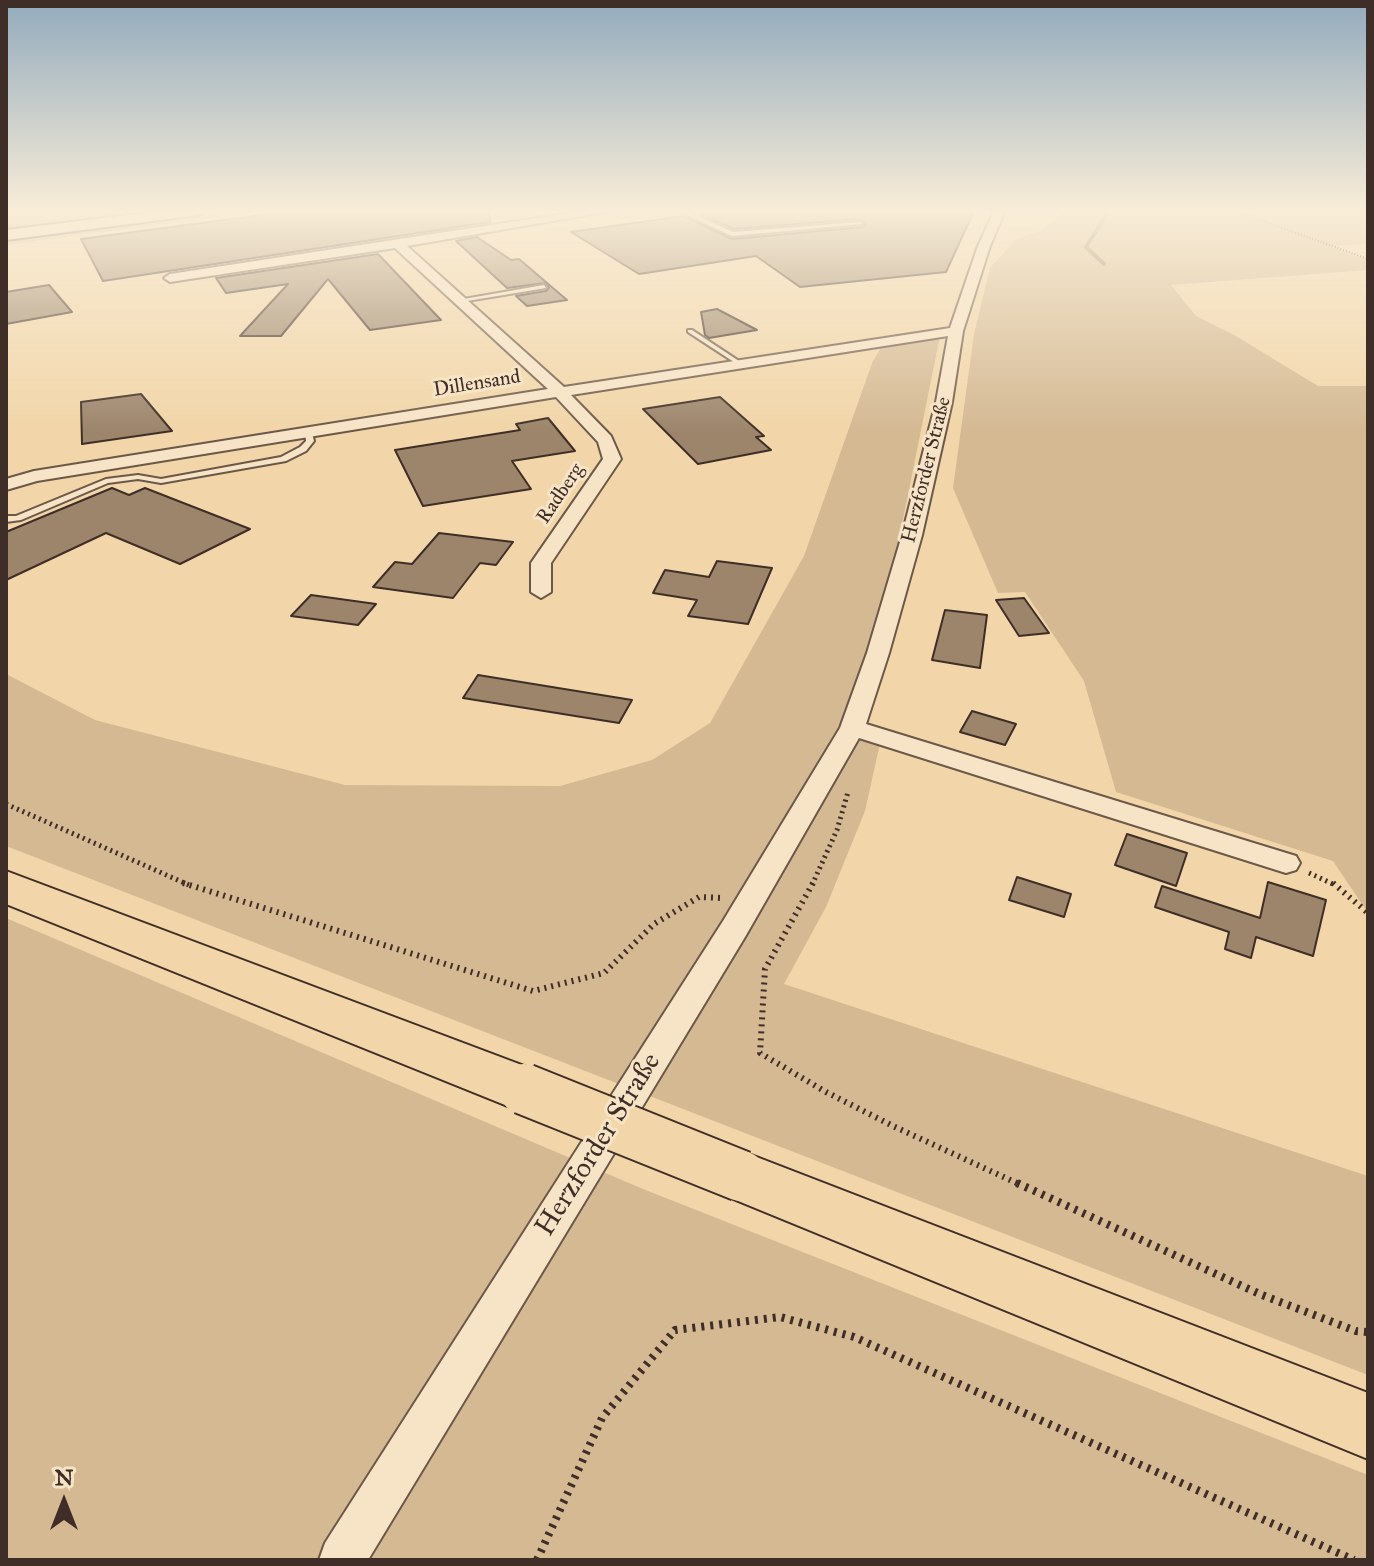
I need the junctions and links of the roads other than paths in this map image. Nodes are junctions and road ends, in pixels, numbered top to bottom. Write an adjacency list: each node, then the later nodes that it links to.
1 (443, 284): 4 (street)
2 (971, 284): 6 (street, Herzforder Straße)
3 (544, 287): 4 (lane)
4 (461, 300): 8 (street)
5 (690, 331): 7 (lane)
6 (956, 331): 7 (street, Dillensand); 13 (street, Herzforder Straße)
7 (739, 363): 8 (street, Dillensand)
8 (559, 391): 9 (street, Dillensand); 12 (street, Radberg)
9 (308, 431): 10 (street, Dillensand); 11 (lane)
10 (6, 485)
11 (6, 519)
12 (541, 592)
13 (852, 728): 14 (street); 17 (street, Herzforder Straße)
14 (1286, 863)
15 (6, 887): 16 (main road, bridge)
16 (1368, 1426)
17 (342, 1560)

